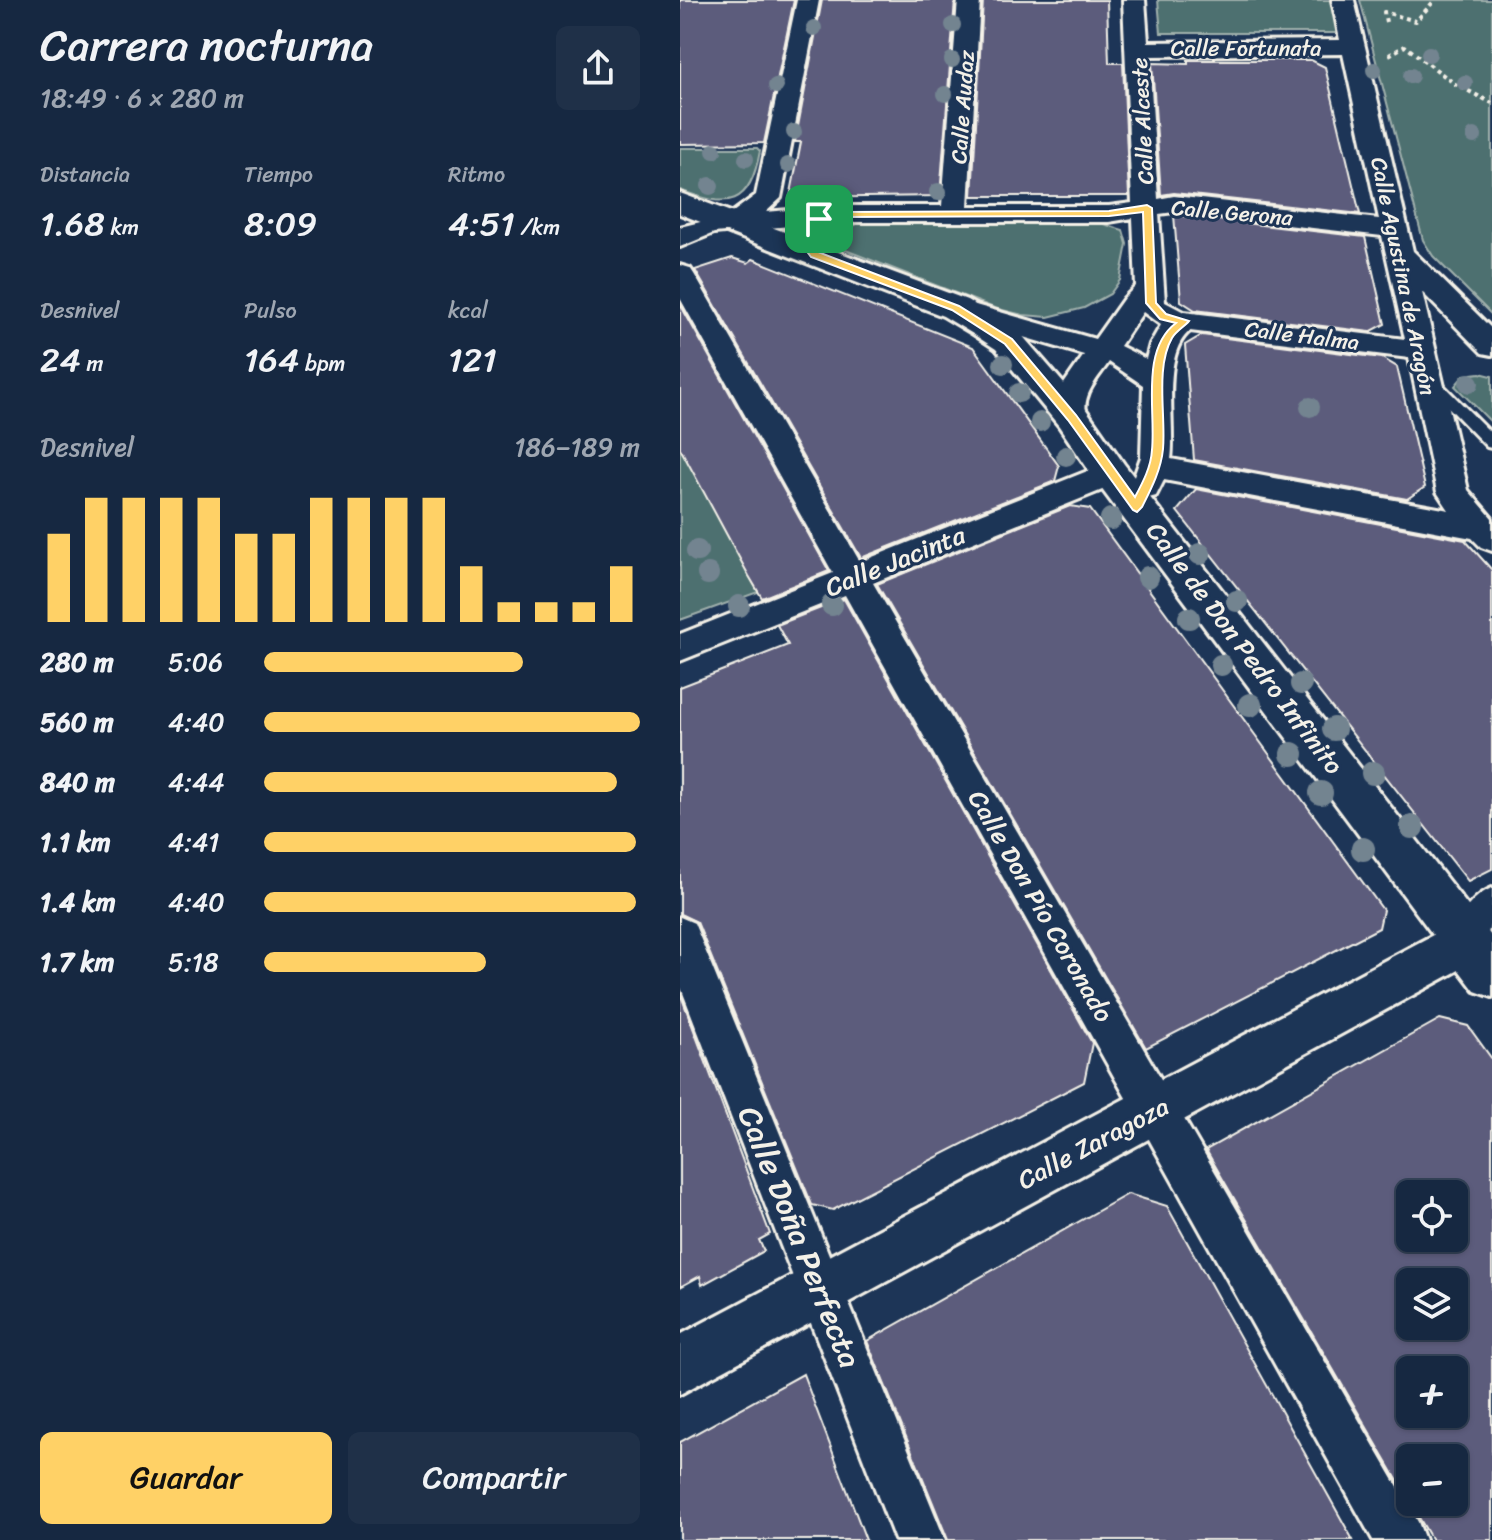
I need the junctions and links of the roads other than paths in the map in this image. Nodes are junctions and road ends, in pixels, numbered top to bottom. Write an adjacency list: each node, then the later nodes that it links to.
1 (808, 0): 11 (street)
2 (969, 0): 9 (street, Calle Audaz)
3 (1134, 0): 6 (street, Calle Alceste)
4 (1343, 0): 5 (street, Calle Agustina de Aragón)
5 (1354, 47): 6 (street, Calle Fortunata); 13 (street, Calle Agustina de Aragón)
6 (1138, 49): 8 (street, Calle Alceste)
7 (685, 208): 11 (street, Calle de Don Pedro Infinito)
8 (1147, 208): 9 (street, Calle Gerona); 13 (street, Calle Gerona); 16 (street, Calle Alceste)
9 (955, 213): 10 (street, Calle Gerona)
10 (833, 214): 11 (street, Calle Gerona); 14 (street)
11 (736, 223): 12 (street); 14 (street, Calle de Don Pedro Infinito)
12 (680, 239)
13 (1397, 241): 20 (street); 22 (street, Calle Agustina de Aragón)
14 (814, 255): 17 (street, Calle de Don Pedro Infinito)
15 (680, 274): 30 (street, Calle Don Pío Coronado)
16 (1142, 296): 18 (street); 19 (street); 21 (street)
17 (955, 308): 19 (street); 24 (street, Calle de Don Pedro Infinito)
18 (1184, 321): 22 (street, Calle Halma); 23 (street)
19 (1045, 333): 21 (street)
20 (1492, 346)
21 (1103, 349): 23 (street); 24 (street)
22 (1423, 363): 25 (lane); 29 (street, Calle Agustina de Aragón)
23 (1158, 381): 26 (street)
24 (1072, 417): 27 (street, Calle de Don Pedro Infinito)
25 (1492, 443)
26 (1155, 467): 28 (street); 29 (street)
27 (1111, 474): 28 (street, Calle de Don Pedro Infinito); 30 (street, Calle Jacinta)
28 (1137, 507): 33 (street, Calle de Don Pedro Infinito)
29 (1486, 533)
30 (853, 577): 31 (street, Calle Jacinta); 34 (street, Calle Don Pío Coronado)
31 (680, 648)
32 (680, 935): 35 (street, Calle Doña Perfecta)
33 (1484, 940): 34 (street, Calle Zaragoza)
34 (1156, 1108): 35 (street, Calle Zaragoza); 38 (street, Calle Don Pío Coronado)
35 (820, 1290): 36 (street, Calle Zaragoza); 37 (street, Calle Doña Perfecta)
36 (680, 1366)
37 (920, 1540)
38 (1400, 1540)

